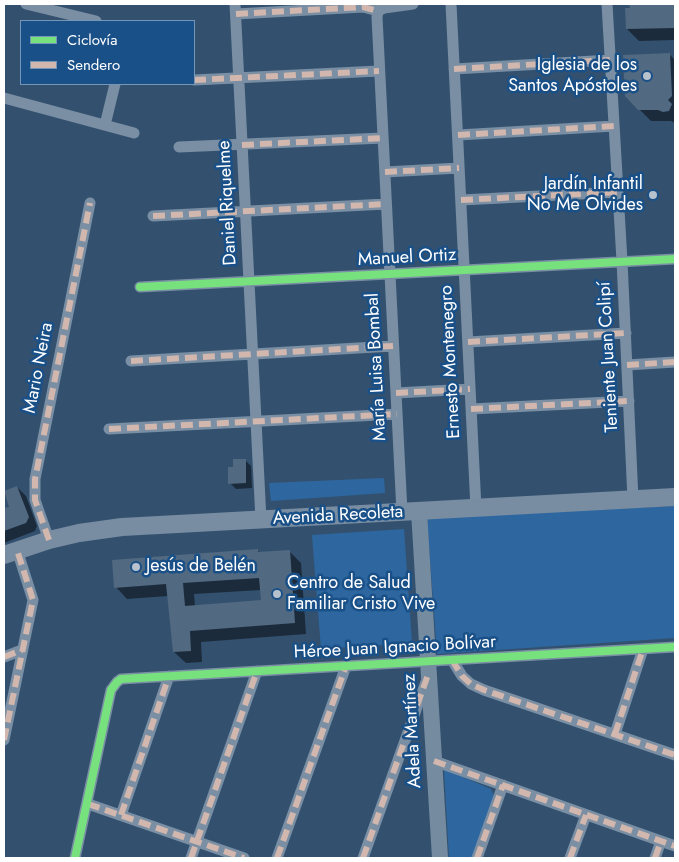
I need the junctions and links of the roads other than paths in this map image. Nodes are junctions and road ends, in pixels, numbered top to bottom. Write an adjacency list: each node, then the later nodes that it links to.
1 (26, 4): 7 (street)
2 (413, 4): 6 (street)
3 (451, 4): 9 (street, Ernesto Montenegro)
4 (607, 4): 8 (street, Teniente Juan Colipí)
5 (236, 9): 6 (street); 11 (street, Daniel Riquelme)
6 (378, 11): 10 (street, María Luisa Bombal)
7 (92, 20)
8 (611, 60): 9 (street); 16 (street, Teniente Juan Colipí)
9 (454, 69): 18 (street, Ernesto Montenegro)
10 (379, 71): 11 (street); 19 (street, María Luisa Bombal)
11 (239, 78): 12 (street); 20 (street, Daniel Riquelme)
12 (195, 80)
13 (115, 85): 15 (street)
14 (4, 98): 15 (street)
15 (105, 125): 17 (street)
16 (614, 126): 18 (street); 24 (street, Teniente Juan Colipí)
17 (134, 133)
18 (458, 135): 22 (street, Ernesto Montenegro)
19 (383, 138): 20 (street); 23 (street, María Luisa Bombal)
20 (242, 145): 21 (street); 28 (street, Daniel Riquelme)
21 (179, 147)
22 (459, 168): 23 (street); 25 (street, Ernesto Montenegro)
23 (385, 172): 27 (street, María Luisa Bombal)
24 (618, 192): 25 (street); 31 (street, Teniente Juan Colipí)
25 (461, 200): 32 (street, Ernesto Montenegro)
26 (90, 203): 55 (street, Mario Neira)
27 (386, 204): 28 (street); 33 (street, María Luisa Bombal)
28 (246, 211): 29 (street); 34 (street, Daniel Riquelme)
29 (153, 216)
30 (675, 259): 31 (street, Manuel Ortiz)
31 (622, 261): 32 (street, Manuel Ortiz); 36 (street, Teniente Juan Colipí)
32 (464, 270): 33 (street, Manuel Ortiz); 37 (street, Ernesto Montenegro)
33 (390, 274): 34 (street, Manuel Ortiz); 38 (street, María Luisa Bombal)
34 (249, 281): 35 (street, Manuel Ortiz); 39 (street, Daniel Riquelme)
35 (140, 287)
36 (626, 333): 37 (street); 42 (street, Teniente Juan Colipí)
37 (468, 342): 43 (street, Ernesto Montenegro)
38 (393, 346): 39 (street); 44 (street, María Luisa Bombal)
39 (253, 354): 40 (street); 48 (street, Daniel Riquelme)
40 (131, 361)
41 (675, 362): 42 (street)
42 (627, 365): 45 (street, Teniente Juan Colipí)
43 (470, 389): 44 (street); 46 (street, Ernesto Montenegro)
44 (396, 394): 47 (street, María Luisa Bombal)
45 (628, 401): 46 (street); 51 (street, Teniente Juan Colipí)
46 (471, 409): 52 (street, Ernesto Montenegro)
47 (397, 414): 48 (street); 53 (street, María Luisa Bombal)
48 (256, 421): 49 (street); 54 (street, Daniel Riquelme)
49 (109, 429)
50 (675, 497): 51 (main road, Avenida Recoleta)
51 (633, 500): 52 (main road, Avenida Recoleta)
52 (476, 508): 53 (main road, Avenida Recoleta)
53 (410, 512): 54 (main road, Avenida Recoleta); 63 (street, Adela Martínez)
54 (261, 520): 55 (main road, Avenida Recoleta)
55 (49, 540): 56 (main road, Avenida Recoleta)
56 (10, 552): 59 (street)
57 (675, 647): 58 (street, Héroe Juan Ignacio Bolívar)
58 (643, 649): 61 (street, Héroe Juan Ignacio Bolívar); 66 (street)
59 (22, 650): 60 (street); 67 (street)
60 (4, 657)
61 (452, 660): 63 (street, Héroe Juan Ignacio Bolívar); 66 (street)
62 (346, 666): 63 (street, Héroe Juan Ignacio Bolívar); 64 (street, Héroe Juan Ignacio Bolívar); 80 (street)
63 (429, 666): 69 (street, Adela Martínez); 81 (street)
64 (257, 671): 65 (street, Héroe Juan Ignacio Bolívar); 75 (street)
65 (169, 676): 71 (street, Héroe Juan Ignacio Bolívar); 72 (street)
66 (614, 734): 68 (street)
67 (4, 740)
68 (675, 755)
69 (434, 761): 70 (street); 82 (street, Adela Martínez)
70 (503, 785): 73 (street); 83 (street)
71 (88, 804): 72 (street); 77 (street)
72 (120, 815): 75 (street)
73 (586, 815): 74 (street); 84 (street)
74 (661, 841): 76 (street); 85 (street)
75 (197, 842): 78 (street); 79 (street)
76 (675, 846)
77 (75, 858)
78 (191, 858)
79 (244, 858)
80 (278, 858)
81 (363, 858)
82 (440, 858)
83 (477, 858)
84 (570, 858)
85 (655, 858)

